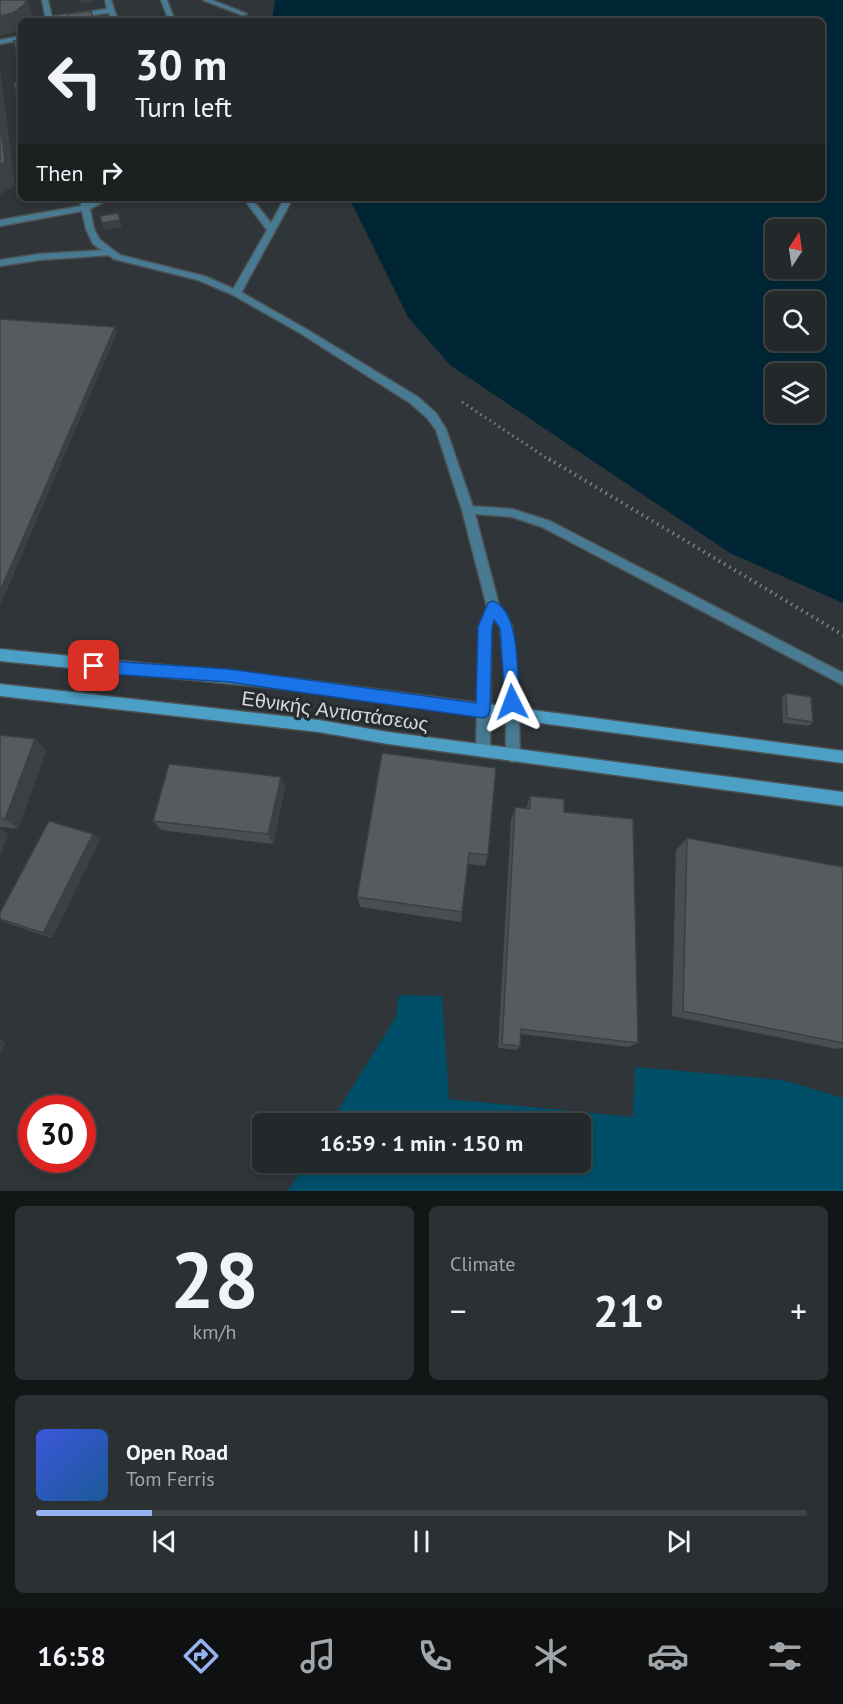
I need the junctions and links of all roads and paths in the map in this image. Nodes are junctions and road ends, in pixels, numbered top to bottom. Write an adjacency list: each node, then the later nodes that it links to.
1 (45, 0): 7 (street)
2 (108, 0): 5 (street)
3 (164, 0): 10 (street)
4 (206, 0): 6 (street)
5 (112, 10): 8 (street); 9 (street)
6 (245, 14)
7 (49, 18)
8 (62, 18)
9 (114, 18)
10 (171, 18)
11 (18, 39): 12 (street)
12 (0, 42)
13 (249, 201): 17 (street)
14 (287, 201): 17 (street)
15 (85, 203): 16 (street); 18 (street)
16 (0, 223)
17 (272, 231): 20 (street)
18 (108, 253): 19 (street); 20 (street)
19 (0, 263)
20 (236, 293): 22 (street)
21 (462, 402): 24 (path)
22 (468, 510): 23 (street); 26 (street)
23 (493, 607): 28 (street); 29 (street)
24 (843, 634)
25 (0, 655): 28 (main road, Εθνικής Αντιστάσεως)
26 (843, 679)
27 (0, 690): 30 (main road, Εθνικής Αντιστάσεως)
28 (483, 711): 29 (main road, Εθνικής Αντιστάσεως); 30 (street)
29 (512, 715): 31 (street); 32 (main road, Εθνικής Αντιστάσεως)
30 (483, 751): 31 (main road, Εθνικής Αντιστάσεως)
31 (513, 756): 33 (main road, Εθνικής Αντιστάσεως)
32 (843, 757)
33 (843, 799)

